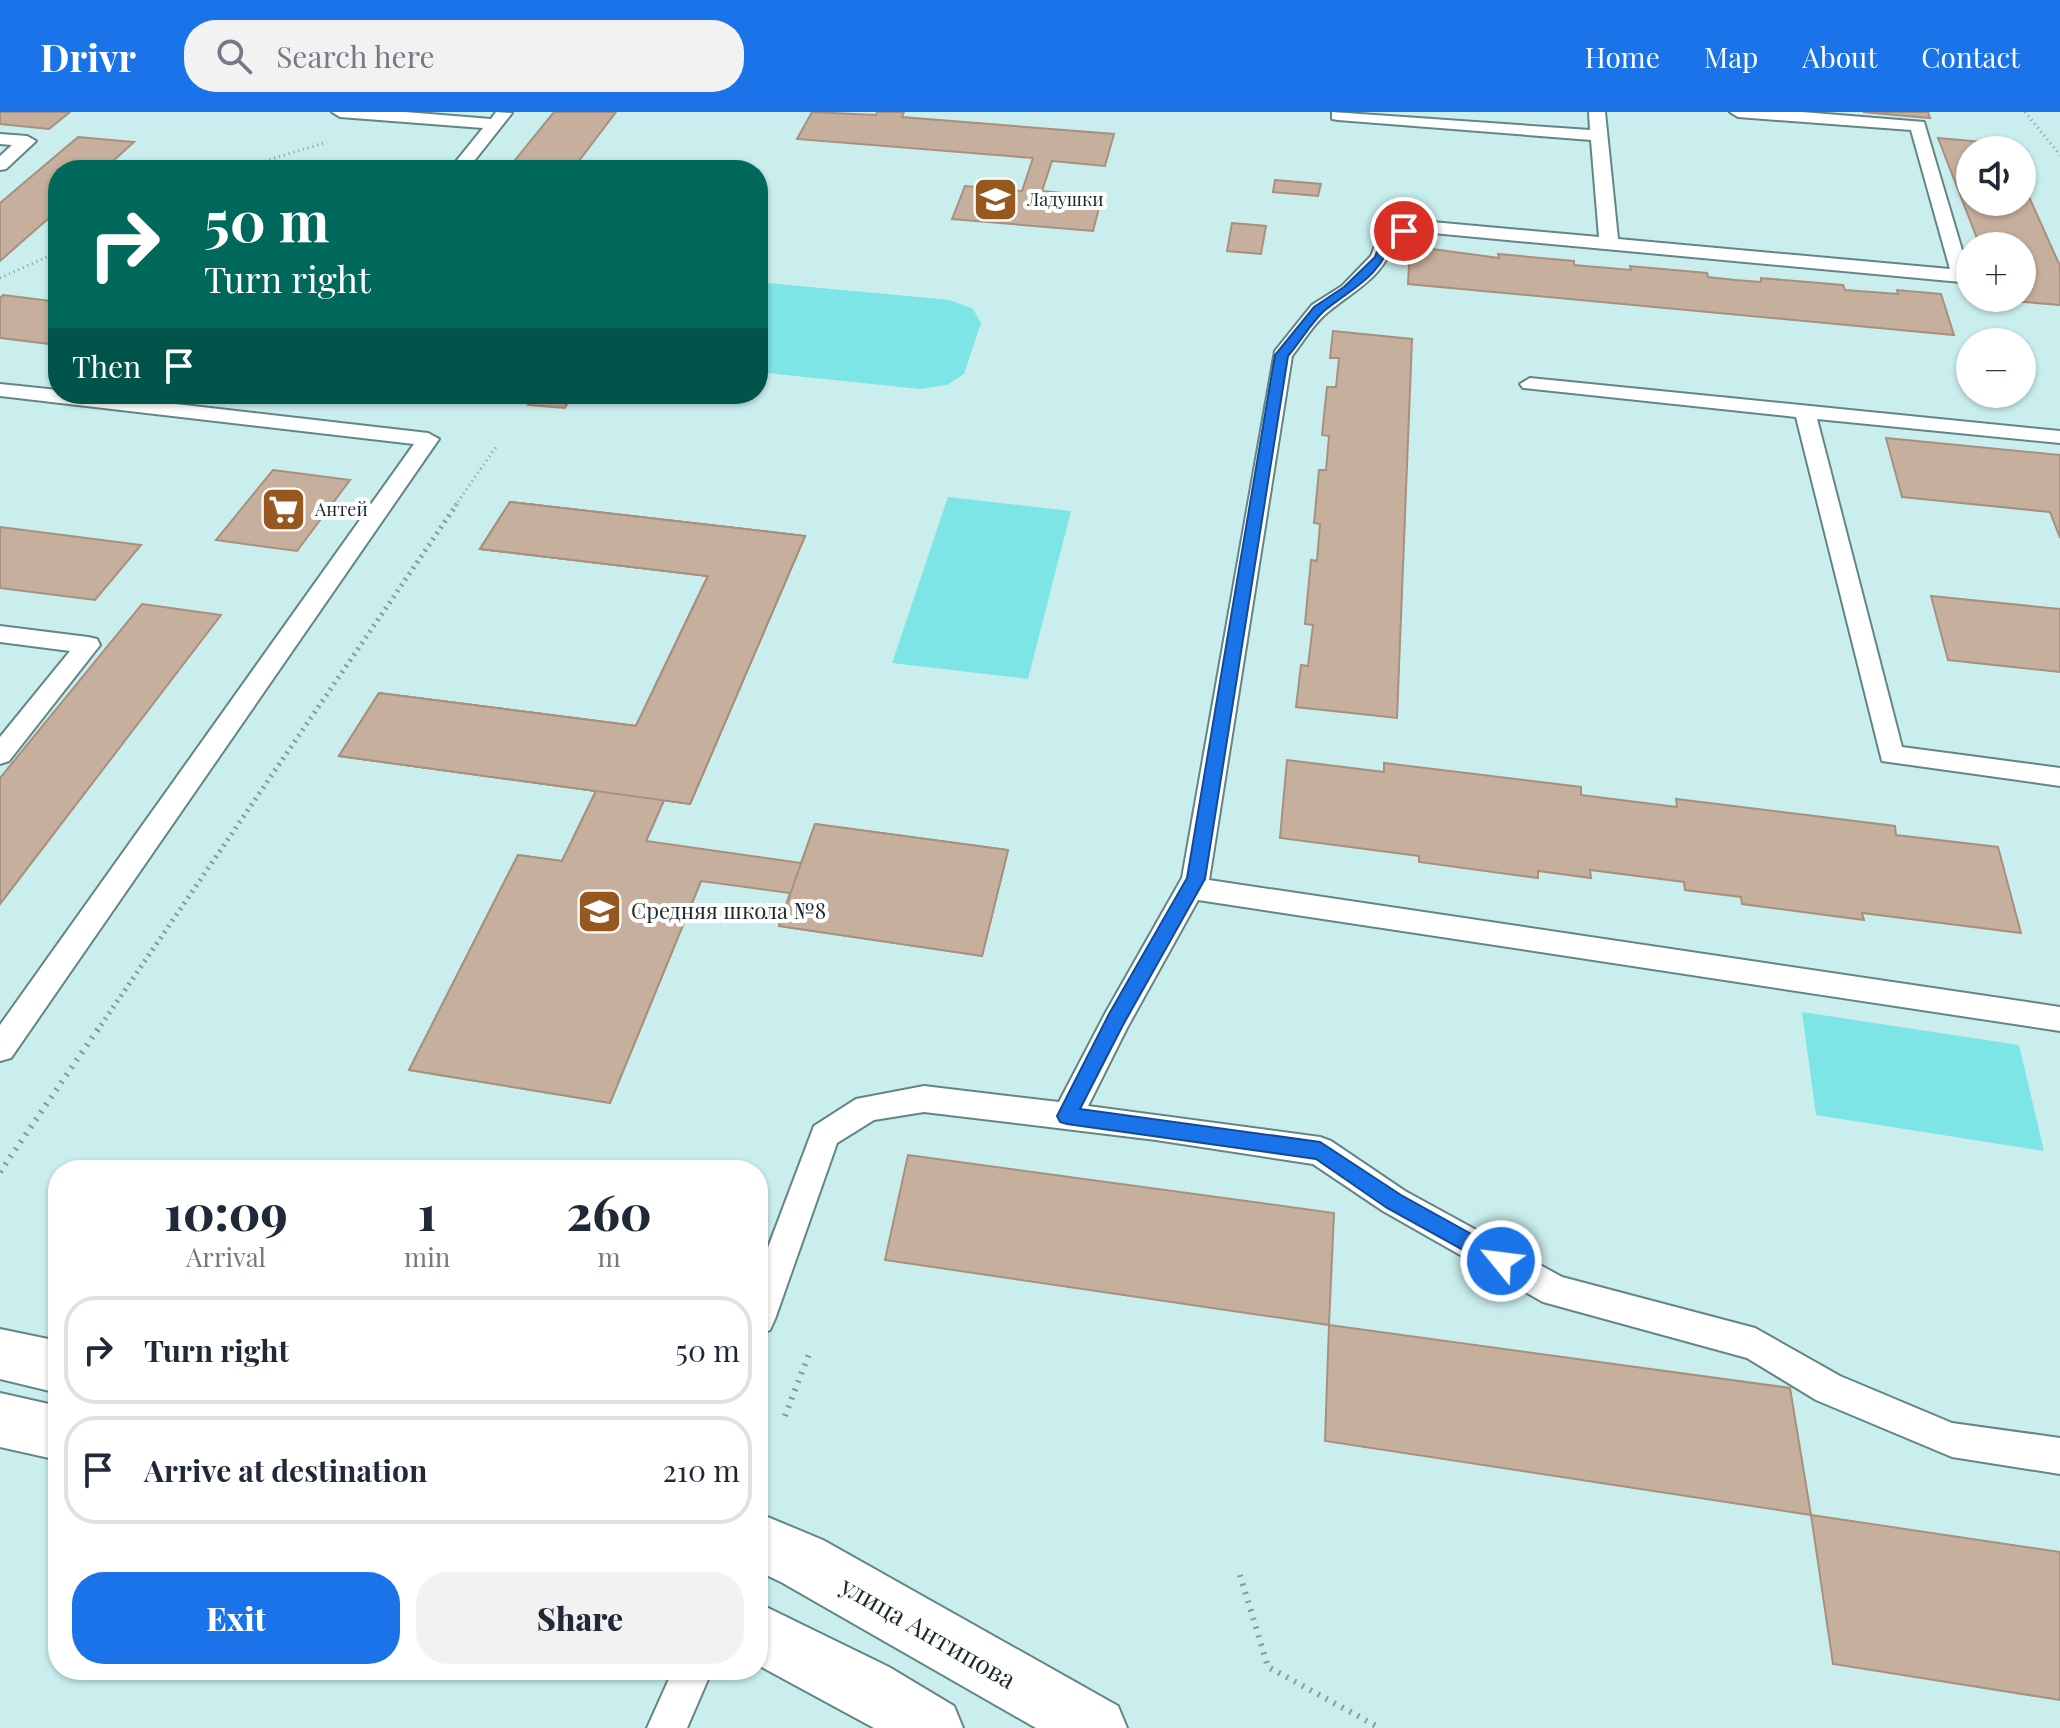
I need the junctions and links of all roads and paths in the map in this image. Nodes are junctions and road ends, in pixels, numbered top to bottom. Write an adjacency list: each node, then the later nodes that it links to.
1 (340, 112): 6 (lane)
2 (1597, 112): 7 (lane)
3 (1738, 112): 12 (lane)
4 (2025, 112): 9 (path)
5 (1338, 115): 7 (lane)
6 (500, 118): 10 (lane)
7 (1599, 136): 12 (lane)
8 (0, 139): 11 (lane)
9 (2060, 155)
10 (466, 160)
11 (0, 165)
12 (1609, 244): 25 (lane)
13 (48, 256): 14 (path)
14 (0, 278)
15 (1530, 384): 19 (lane)
16 (0, 390): 17 (lane)
17 (48, 395)
18 (122, 404): 27 (lane)
19 (1805, 412): 20 (lane); 24 (lane)
20 (2060, 437)
21 (496, 447): 29 (path)
22 (0, 634): 23 (lane)
23 (0, 755)
24 (2060, 777)
25 (1191, 888): 26 (lane); 28 (lane)
26 (2060, 1019)
27 (0, 1049)
28 (1067, 1116): 30 (lane); 37 (lane)
29 (0, 1172)
30 (768, 1292)
31 (0, 1354): 33 (main road)
32 (809, 1354): 34 (path)
33 (48, 1365)
34 (785, 1416)
35 (0, 1420): 36 (main road)
36 (48, 1431)
37 (2060, 1456)
38 (768, 1548): 44 (main road, улица Антипова)
39 (1240, 1575): 45 (path)
40 (768, 1638): 43 (main road)
41 (689, 1680): 42 (lane)
42 (667, 1728)
43 (932, 1728)
44 (1096, 1728)
45 (1380, 1728)

